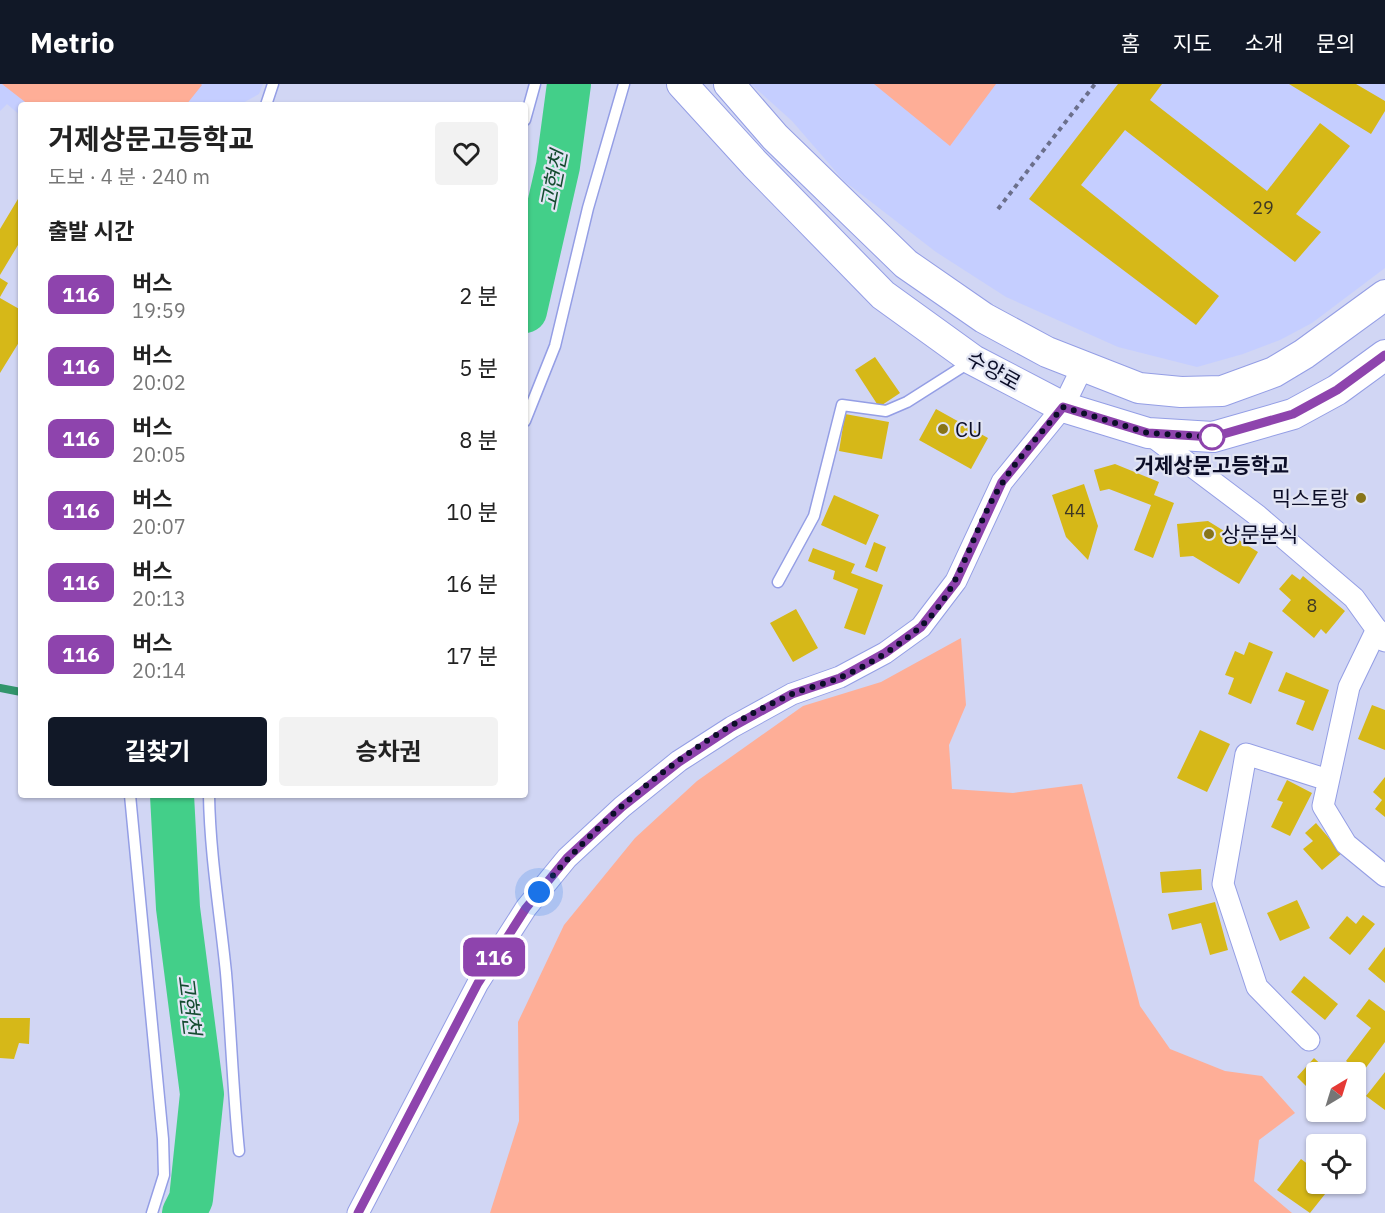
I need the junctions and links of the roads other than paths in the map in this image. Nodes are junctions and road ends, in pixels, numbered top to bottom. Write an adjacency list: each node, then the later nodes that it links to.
1 (273, 84): 6 (lane)
2 (535, 84): 7 (lane)
3 (624, 84): 13 (lane)
4 (682, 84): 10 (street, 수양로)
5 (729, 84): 11 (street, 수양로)
6 (267, 102)
7 (528, 109)
8 (1385, 295): 11 (street, 수양로)
9 (1385, 355): 14 (street, 수양로)
10 (973, 360): 12 (street, 수양로); 15 (lane)
11 (1083, 366): 12 (street)
12 (1063, 407): 14 (street, 수양로); 24 (street)
13 (528, 414)
14 (1148, 433): 16 (street)
15 (778, 582)
16 (1381, 635): 17 (street)
17 (1328, 780): 20 (street); 21 (street)
18 (130, 798): 23 (lane)
19 (209, 798): 22 (lane)
20 (1385, 876)
21 (1309, 1041)
22 (238, 1151)
23 (152, 1213)
24 (358, 1213)

